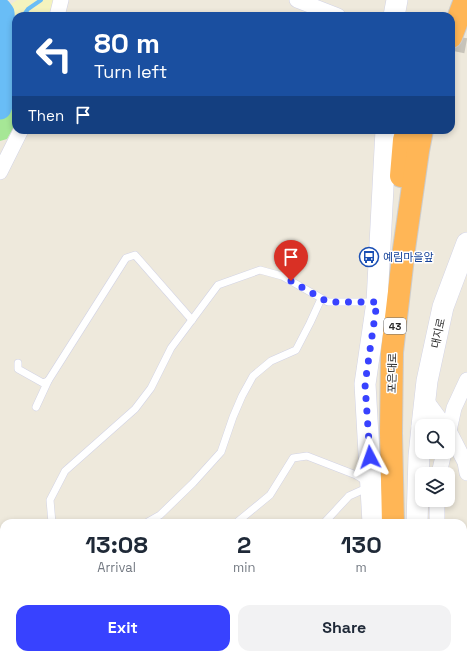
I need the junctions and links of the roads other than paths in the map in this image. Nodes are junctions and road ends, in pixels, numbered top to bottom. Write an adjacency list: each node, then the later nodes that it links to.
1 (61, 0): 6 (street)
2 (297, 0): 7 (street)
3 (397, 0): 8 (street)
4 (451, 0): 9 (highway)
5 (465, 0): 10 (highway)
6 (58, 12)
7 (328, 12)
8 (395, 12)
9 (446, 12)
10 (455, 26)
11 (18, 134): 15 (street)
12 (386, 134): 19 (street)
13 (406, 134): 39 (highway, 포은대로 / 43)
14 (421, 134): 40 (highway, 포은대로 / 43)
15 (4, 153): 16 (street)
16 (0, 172)
17 (467, 243): 24 (street, 대지로)
18 (321, 299): 19 (lane); 20 (lane); 35 (lane)
19 (377, 302): 32 (street)
20 (192, 320): 23 (lane); 34 (lane)
21 (18, 363): 23 (lane)
22 (467, 380): 28 (street)
23 (48, 381): 25 (lane)
24 (425, 399): 26 (street, 대지로); 27 (street)
25 (36, 407)
26 (423, 419)
27 (440, 419)
28 (451, 419)
29 (455, 443): 31 (street)
30 (419, 459): 41 (street, 대지로)
31 (467, 473)
32 (372, 486): 36 (lane); 37 (lane); 38 (street)
33 (437, 507): 42 (street)
34 (52, 519)
35 (153, 519)
36 (241, 519)
37 (328, 519)
38 (373, 519)
39 (384, 519)
40 (393, 519)
41 (417, 519)
42 (437, 519)

